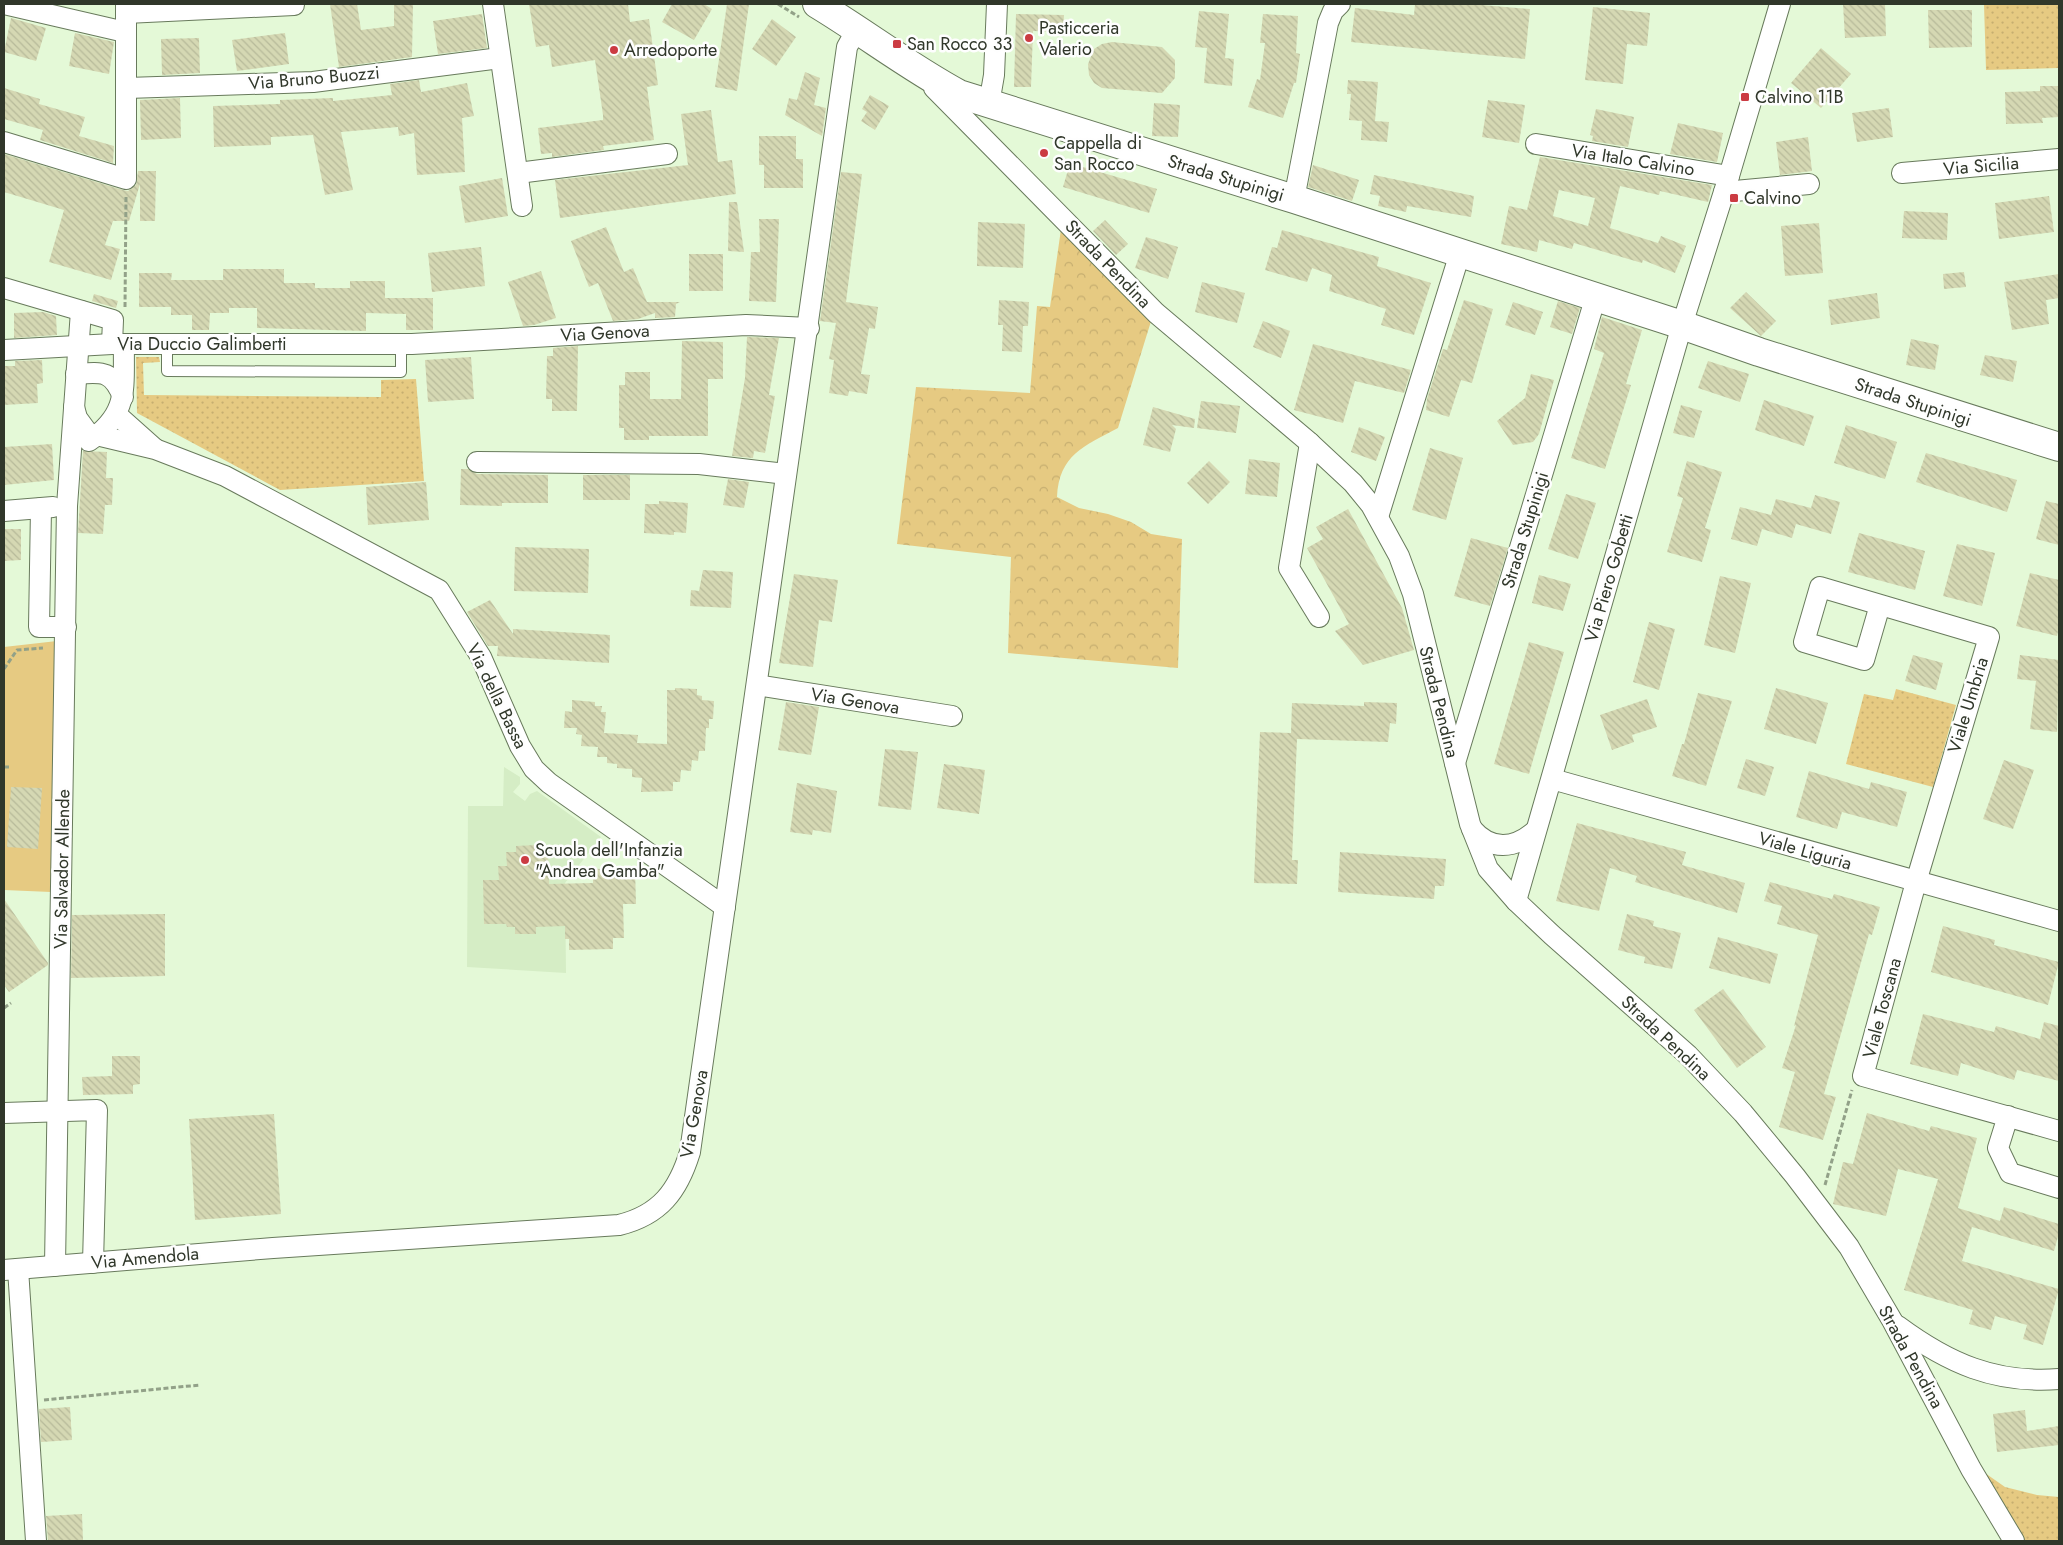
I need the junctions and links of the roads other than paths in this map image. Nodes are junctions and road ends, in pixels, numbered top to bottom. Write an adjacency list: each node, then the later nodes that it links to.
1 (4, 4): 8 (street)
2 (294, 4): 8 (street)
3 (493, 4): 10 (street)
4 (817, 4): 9 (street, Strada Stupinigi)
5 (997, 4): 13 (street)
6 (1340, 4): 22 (street, Strada Stupinigi)
7 (1780, 4): 20 (street)
8 (126, 16): 12 (street)
9 (857, 29): 11 (street, Strada Stupinigi); 29 (street, Via Genova)
10 (500, 58): 12 (street, Via Bruno Buozzi); 19 (street)
11 (918, 72): 13 (street, Strada Stupinigi); 39 (street, Strada Pendina)
12 (127, 88): 14 (street)
13 (989, 104): 22 (street, Strada Stupinigi)
14 (4, 142)
15 (1536, 144): 20 (street, Via Italo Calvino)
16 (668, 154): 19 (street)
17 (2059, 159): 18 (street, Via Sicilia)
18 (1902, 173)
19 (518, 174): 23 (street)
20 (1727, 184): 21 (street); 28 (street)
21 (1809, 184)
22 (1294, 199): 24 (street, Strada Stupinigi)
23 (522, 206)
24 (1460, 254): 26 (street, Strada Stupinigi); 48 (street)
25 (4, 288): 27 (street)
26 (1596, 296): 28 (street, Strada Stupinigi); 54 (street, Strada Stupinigi)
27 (81, 310): 30 (street); 33 (street, Via Salvador Allende)
28 (1682, 325): 41 (street, Strada Stupinigi); 55 (street, Via Piero Gobetti)
29 (809, 328): 32 (street, Via Genova); 44 (street, Via Genova)
30 (118, 344): 31 (street, Via Duccio Galimberti); 33 (street, Via Duccio Galimberti); 36 (street)
31 (167, 344): 32 (street, Via Duccio Galimberti); 32 (lane)
32 (401, 344)
33 (78, 347): 34 (street, Via Duccio Galimberti); 35 (street, Via Salvador Allende)
34 (4, 350)
35 (76, 374): 36 (street, Via della Bassa); 37 (street, Via Salvador Allende)
36 (120, 406): 38 (street); 42 (street, Via della Bassa)
37 (74, 407): 38 (street); 40 (street, Via Salvador Allende)
38 (96, 437): 40 (street); 42 (street, Via della Bassa)
39 (1310, 443): 48 (street, Strada Pendina); 50 (street)
40 (71, 445): 45 (street, Via Salvador Allende)
41 (2059, 447)
42 (155, 449): 60 (street, Via della Bassa)
43 (477, 462): 44 (street)
44 (786, 474): 52 (street, Via Genova)
45 (67, 506): 46 (street); 51 (street, Via Salvador Allende)
46 (41, 508): 47 (street); 51 (street)
47 (4, 511)
48 (1378, 517): 54 (street, Strada Pendina)
49 (1880, 605): 58 (street, Viale Umbria)
50 (1319, 617)
51 (66, 631): 62 (street, Via Salvador Allende)
52 (757, 685): 53 (street, Via Genova); 60 (street, Via Genova)
53 (952, 716)
54 (1454, 764): 56 (street, Strada Pendina)
55 (1552, 779): 57 (street, Via Piero Gobetti); 58 (street, Viale Liguria)
56 (1471, 828): 57 (street); 59 (street, Strada Pendina)
57 (1535, 831): 59 (street, Via Piero Gobetti)
58 (1916, 882): 61 (street, Viale Liguria); 64 (street, Viale Toscana)
59 (1516, 901): 71 (street, Strada Pendina)
60 (725, 906): 67 (street, Via Genova)
61 (2059, 921)
62 (57, 1112): 63 (street); 68 (street); 69 (street, Via Salvador Allende)
63 (4, 1113)
64 (2008, 1116): 65 (street, Viale Toscana); 66 (street)
65 (2059, 1131)
66 (2059, 1188)
67 (273, 1248): 68 (street, Via Amendola)
68 (93, 1262): 69 (street, Via Amendola)
69 (55, 1266): 70 (street, Via Amendola)
70 (11, 1269): 73 (street, Via Amendola)
71 (1893, 1322): 72 (street); 74 (street, Strada Pendina)
72 (2059, 1379)
73 (36, 1541)
74 (2014, 1541)

